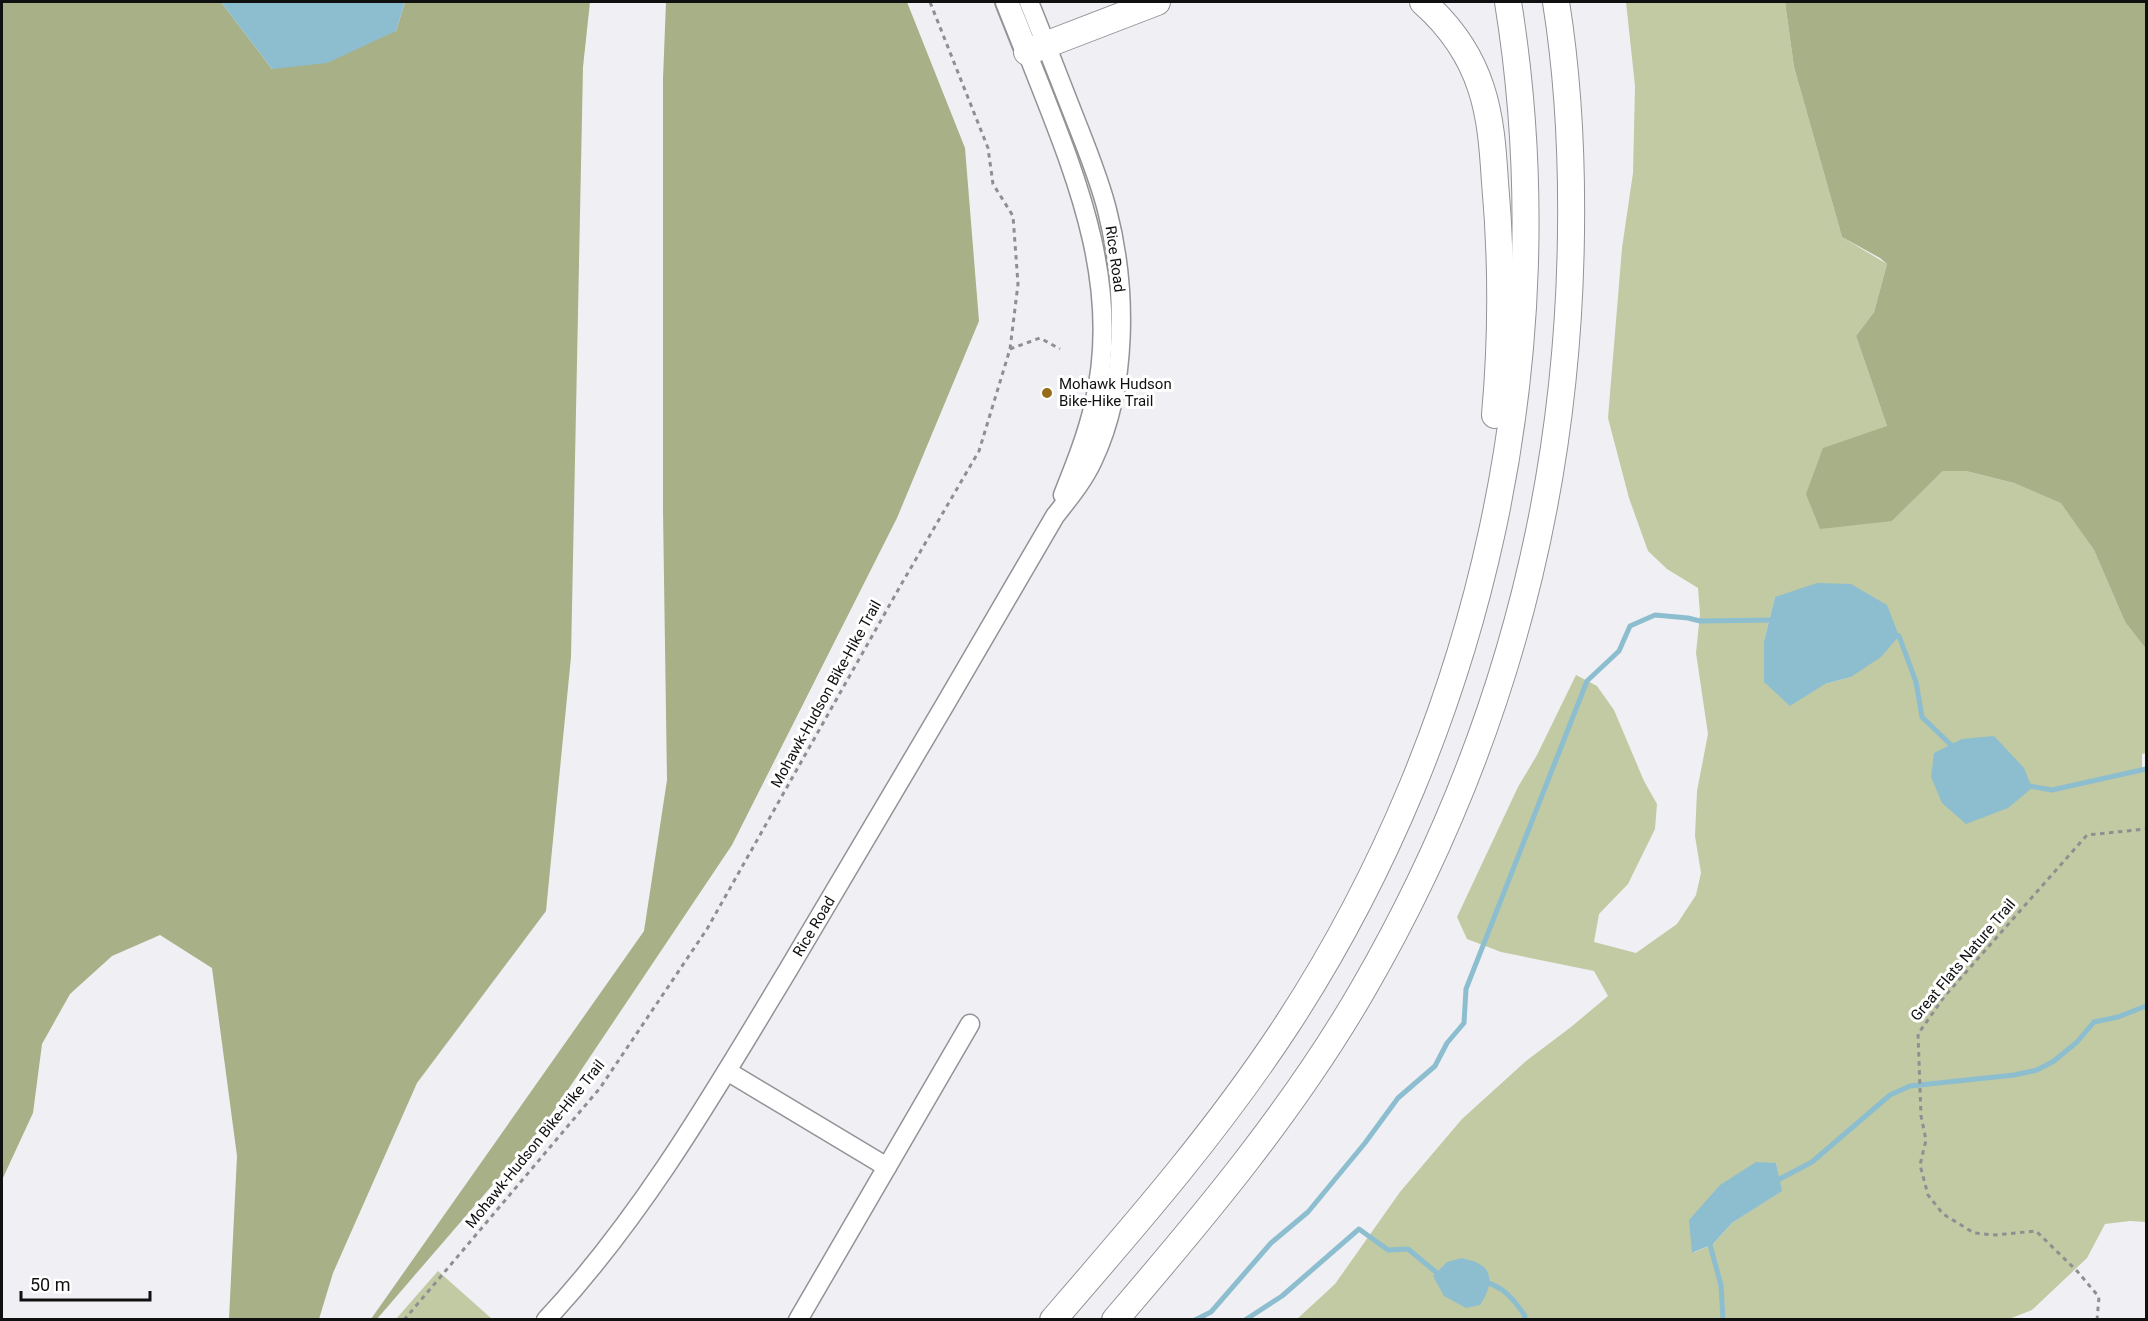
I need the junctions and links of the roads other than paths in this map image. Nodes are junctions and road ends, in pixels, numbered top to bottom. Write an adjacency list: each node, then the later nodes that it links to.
1 (1007, 2): 8 (main road, Rice Road)
2 (1029, 2): 8 (street, Rice Road)
3 (1157, 2): 8 (highway)
4 (1423, 2): 10 (highway)
5 (1508, 2): 10 (highway)
6 (1556, 2): 9 (highway)
7 (1568, 2): 9 (highway)
8 (1036, 48): 12 (street, Rice Road)
9 (1571, 173): 17 (highway)
10 (1466, 633): 16 (highway)
11 (970, 1024): 13 (street)
12 (727, 1071): 13 (street); 14 (street, Rice Road)
13 (887, 1167): 15 (street)
14 (546, 1320)
15 (798, 1320)
16 (1053, 1320)
17 (1115, 1320)

